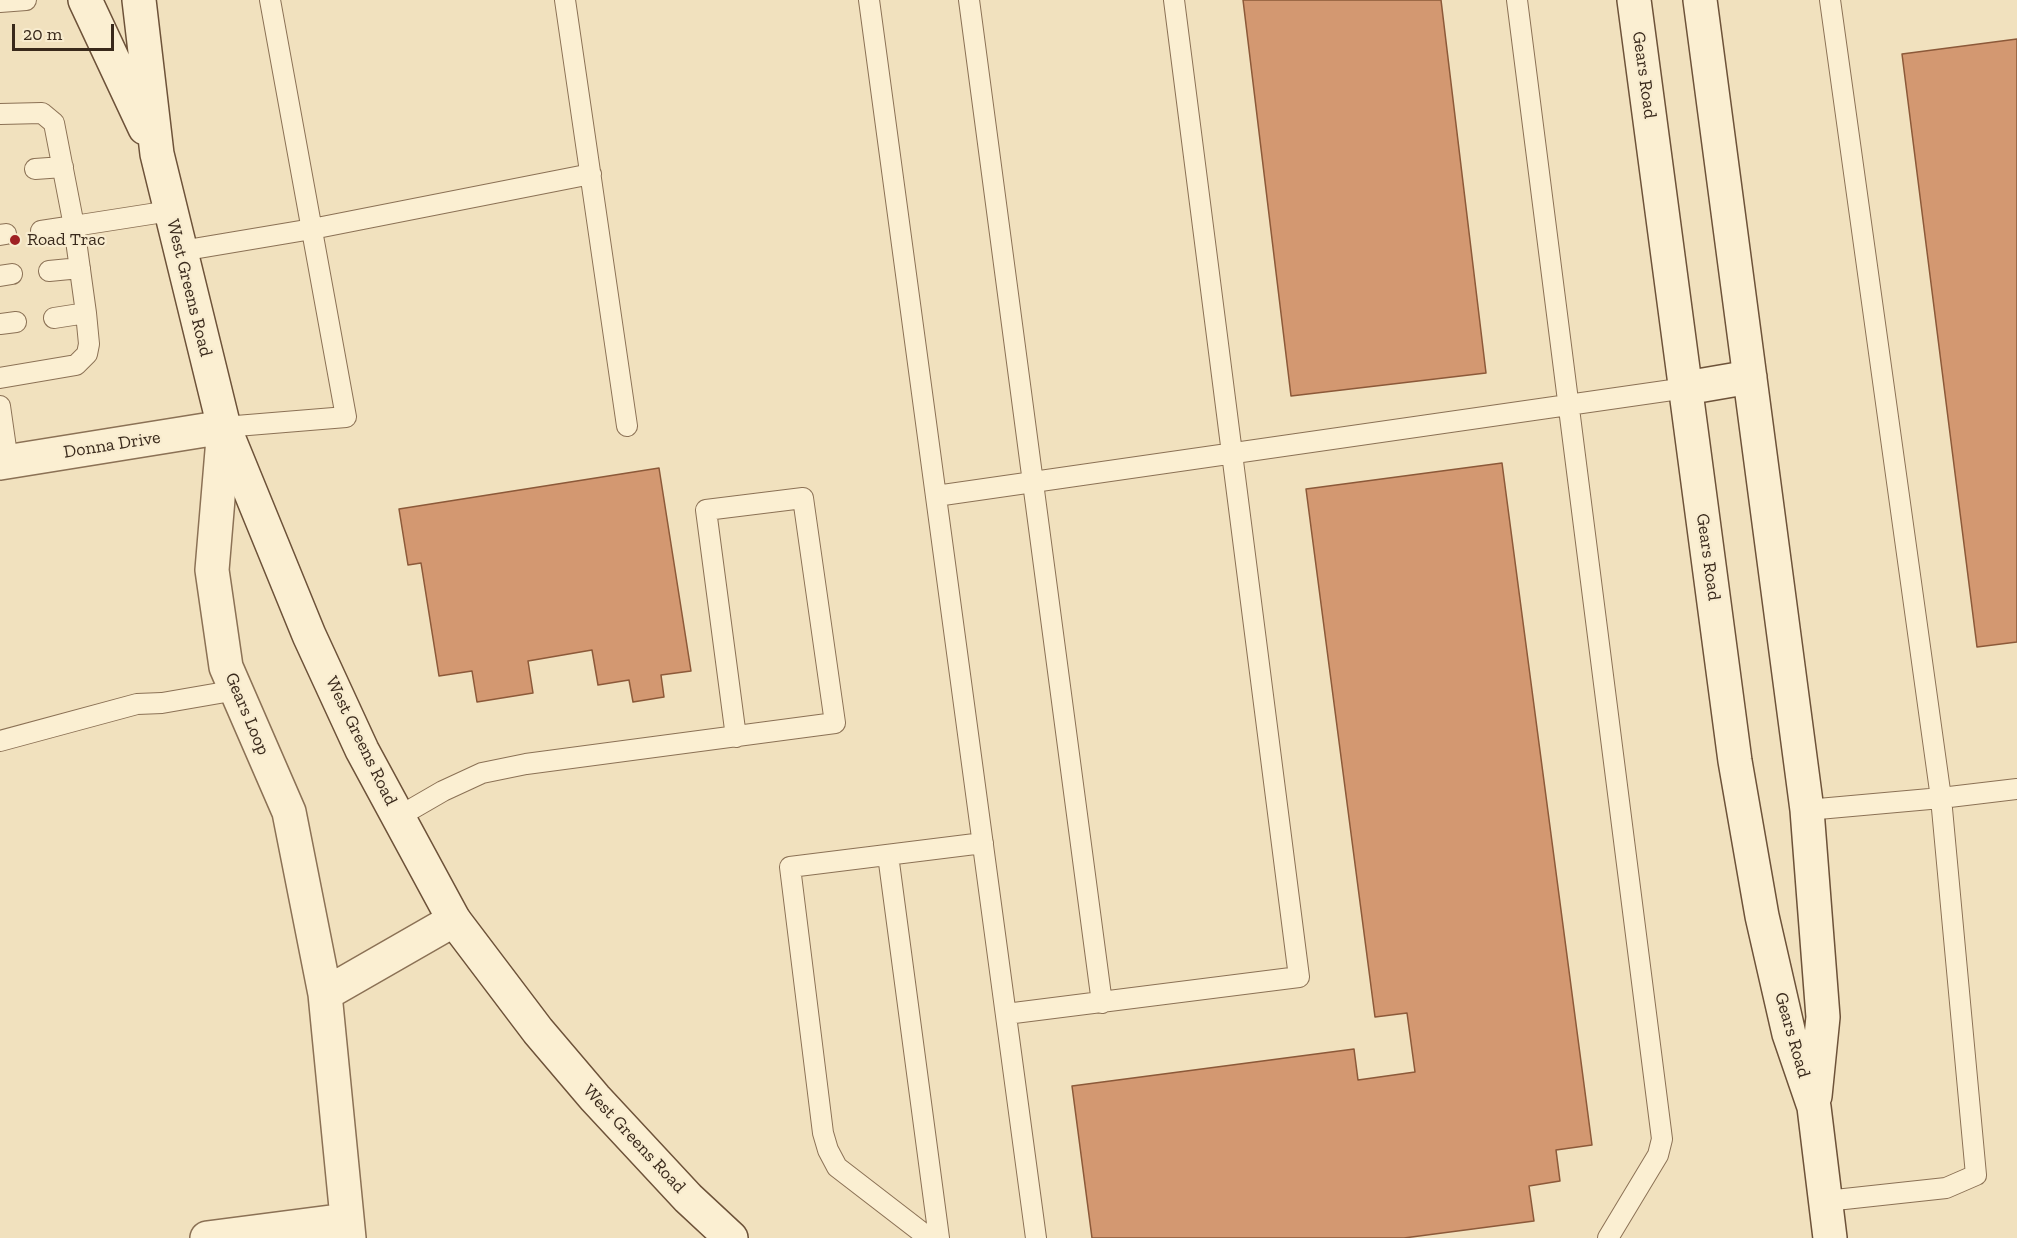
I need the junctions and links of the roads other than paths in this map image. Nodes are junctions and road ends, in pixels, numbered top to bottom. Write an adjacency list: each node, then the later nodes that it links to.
1 (26, 0): 13 (lane)
2 (85, 0): 15 (street, West Greens Road)
3 (139, 0): 15 (street, West Greens Road)
4 (270, 0): 21 (lane)
5 (565, 0): 18 (lane)
6 (869, 0): 38 (lane)
7 (969, 0): 37 (lane)
8 (1174, 0): 35 (lane)
9 (1517, 0): 31 (lane)
10 (1634, 0): 30 (street, Gears Road)
11 (1700, 0): 28 (street, Gears Road)
12 (1830, 0): 43 (lane)
13 (0, 2)
14 (0, 114): 16 (lane)
15 (157, 154): 19 (street, West Greens Road)
16 (63, 167): 17 (lane); 20 (lane)
17 (35, 170)
18 (591, 174): 21 (lane); 33 (lane)
19 (170, 211): 20 (lane); 23 (street, West Greens Road)
20 (74, 226): 22 (lane); 24 (lane)
21 (312, 229): 23 (lane); 34 (lane)
22 (41, 231)
23 (181, 251): 34 (street, West Greens Road)
24 (80, 267): 25 (lane); 26 (lane)
25 (49, 271)
26 (86, 313): 27 (lane); 29 (lane)
27 (54, 318)
28 (1750, 377): 30 (street); 44 (street, Gears Road)
29 (0, 378)
30 (1686, 388): 31 (lane); 52 (street, Gears Road)
31 (1570, 405): 35 (lane); 60 (lane)
32 (0, 406): 36 (lane)
33 (627, 426)
34 (224, 427): 36 (street, Donna Drive); 39 (street, Gears Loop); 45 (street, West Greens Road)
35 (1231, 453): 37 (lane); 50 (lane)
36 (4, 462)
37 (1033, 482): 38 (lane); 50 (lane)
38 (936, 496): 46 (lane)
39 (237, 690): 41 (lane); 49 (street, Gears Loop)
40 (736, 737): 40 (lane); 45 (lane)
41 (0, 741)
42 (2017, 789): 43 (lane)
43 (1941, 798): 44 (lane); 53 (lane)
44 (1807, 810): 52 (street, Gears Road)
45 (398, 817): 48 (street, West Greens Road)
46 (983, 843): 47 (lane); 51 (lane)
47 (888, 855): 57 (lane); 58 (lane)
48 (454, 920): 49 (street); 56 (street, West Greens Road)
49 (325, 994): 54 (street, Gears Loop)
50 (1102, 1003): 51 (lane)
51 (1006, 1014): 59 (lane)
52 (1814, 1107): 53 (street, Gears Road)
53 (1826, 1201): 61 (street, Gears Road)
54 (348, 1229): 55 (street)
55 (207, 1238)
56 (731, 1238)
57 (929, 1238)
58 (939, 1238)
59 (1036, 1238)
60 (1608, 1238)
61 (1830, 1238)

